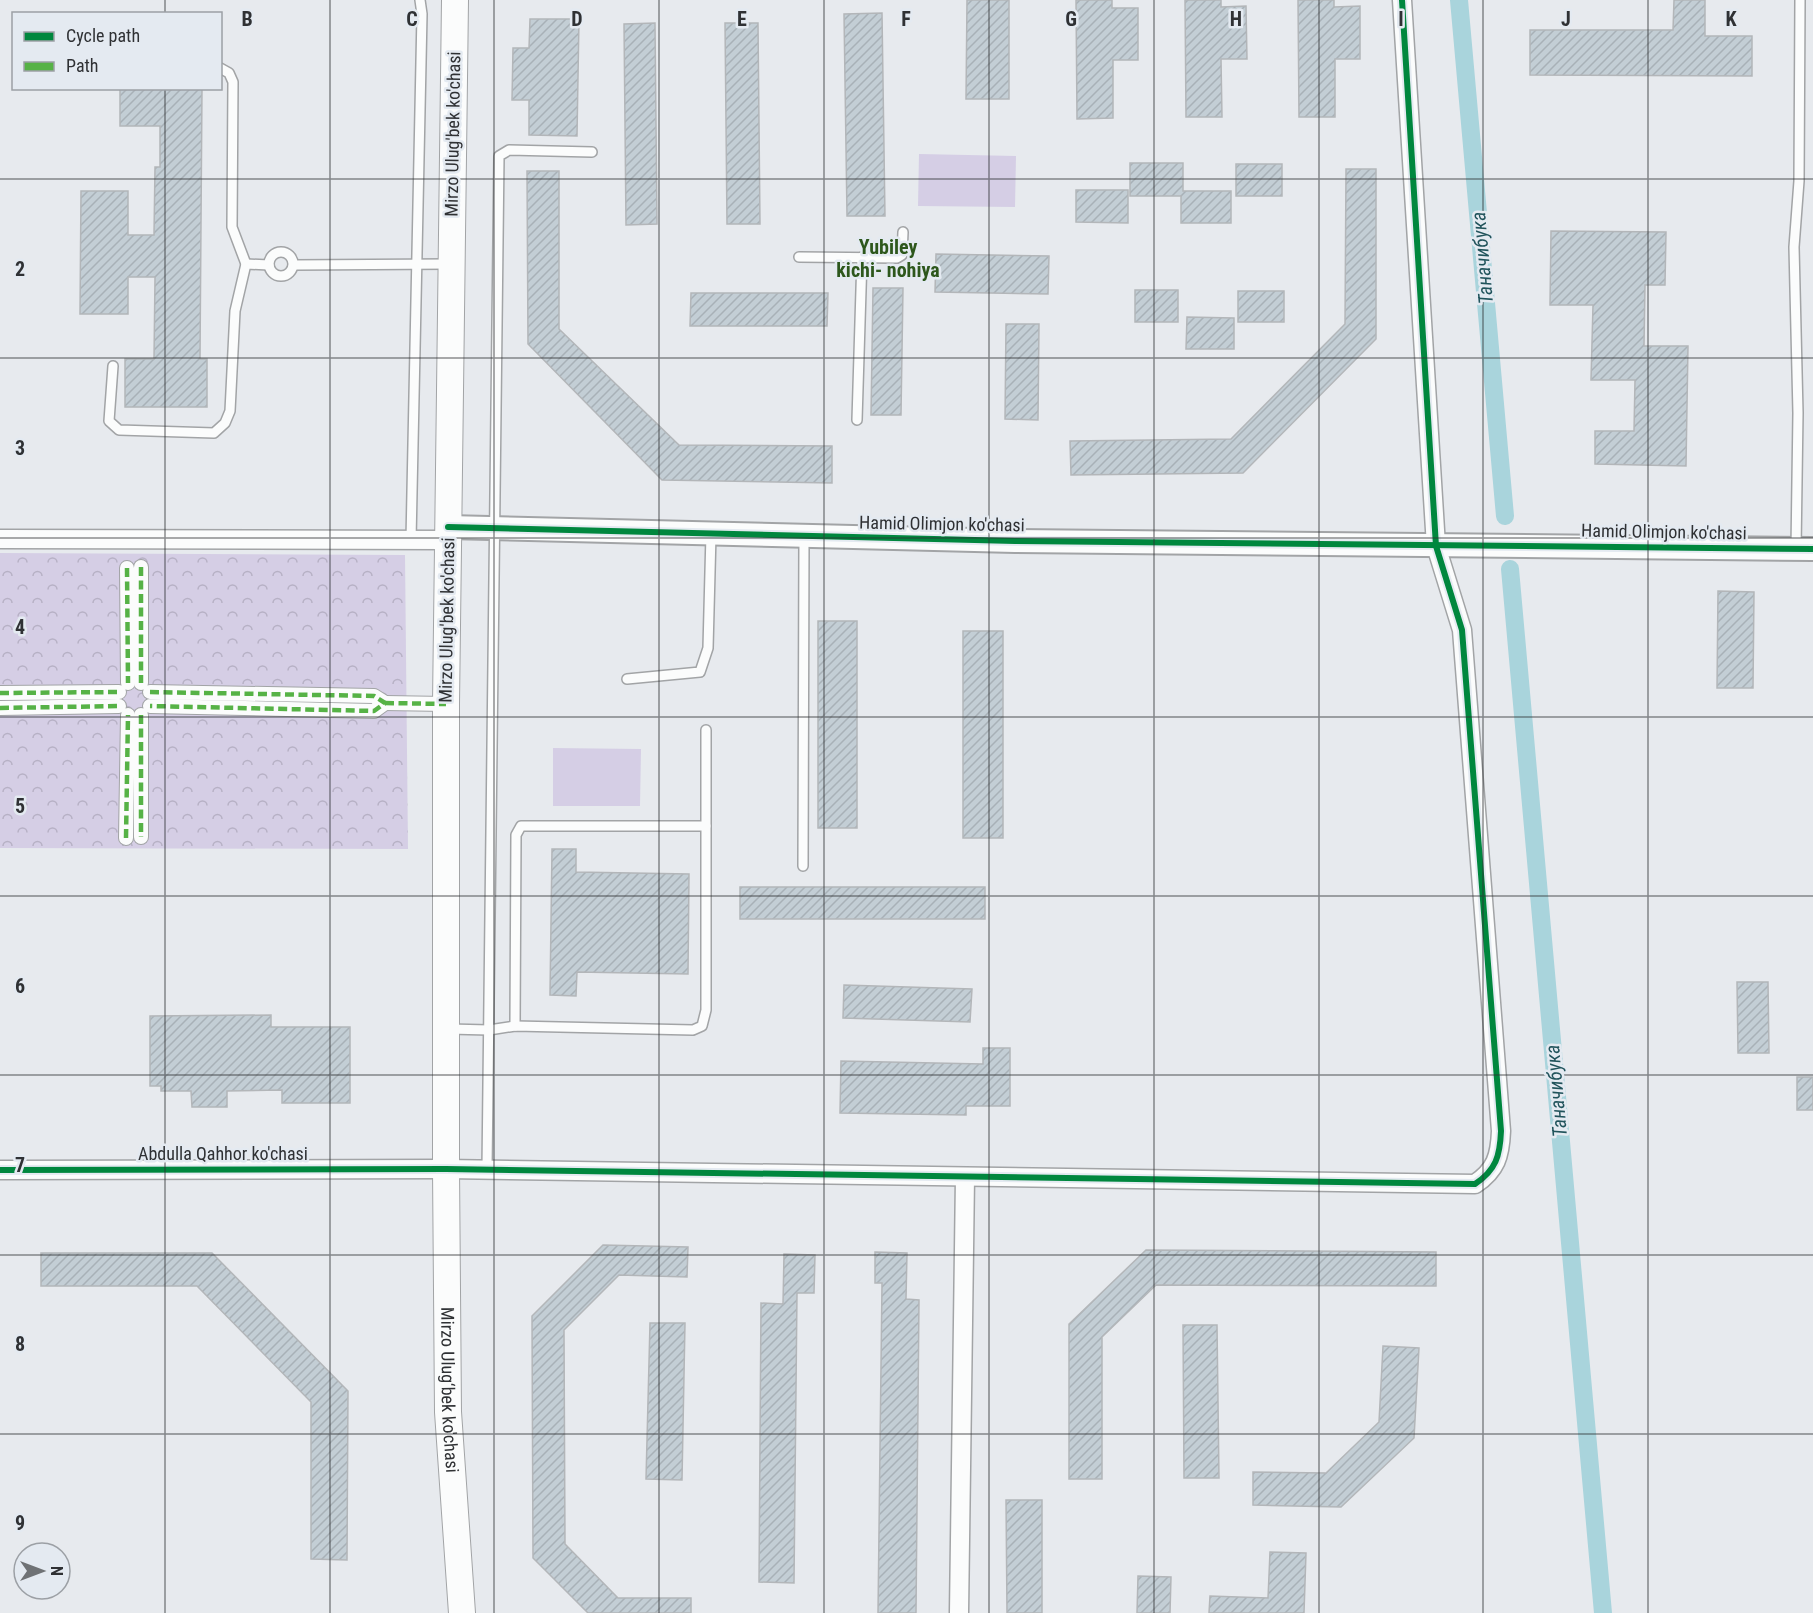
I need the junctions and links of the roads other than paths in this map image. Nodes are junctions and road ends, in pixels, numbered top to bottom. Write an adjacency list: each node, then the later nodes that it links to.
1 (420, 0): 11 (lane)
2 (455, 0): 12 (main road, Mirzo Ulug'bek ko'chasi)
3 (1402, 0): 23 (street, Abdulla Qahhor ko'chasi)
4 (1800, 0): 24 (lane)
5 (222, 69): 10 (lane)
6 (592, 152): 17 (lane)
7 (903, 232): 9 (lane)
8 (799, 257): 9 (lane)
9 (862, 257): 16 (lane)
10 (246, 264): 13 (lane); 15 (lane)
11 (417, 264): 12 (lane); 14 (lane); 22 (lane)
12 (452, 264): 18 (main road, Mirzo Ulug'bek ko'chasi)
13 (269, 265): 14 (lane); 14 (lane)
14 (294, 265)
15 (113, 366)
16 (857, 420)
17 (494, 528): 18 (street, Hamid Olimjon ko'chasi); 19 (street, Hamid Olimjon ko'chasi); 38 (lane)
18 (448, 533): 22 (street); 29 (main road, Mirzo Ulug'bek ko'chasi)
19 (711, 534): 20 (street, Hamid Olimjon ko'chasi); 26 (lane)
20 (804, 536): 23 (street, Hamid Olimjon ko'chasi); 35 (lane)
21 (0, 538): 22 (street)
22 (411, 540)
23 (1436, 546): 24 (street, Hamid Olimjon ko'chasi); 42 (street, Abdulla Qahhor ko'chasi)
24 (1805, 549)
25 (134, 567): 28 (street)
26 (627, 679)
27 (0, 693): 28 (street)
28 (135, 699): 29 (street); 30 (street); 33 (street); 34 (street)
29 (446, 704): 37 (main road, Mirzo Ulug'bek ko'chasi)
30 (0, 708)
31 (706, 730): 32 (lane)
32 (706, 826): 36 (lane); 36 (lane)
33 (141, 837)
34 (126, 838)
35 (803, 866)
36 (515, 1026): 38 (lane)
37 (446, 1029): 38 (lane); 39 (main road, Mirzo Ulug'bek ko'chasi)
38 (489, 1030): 40 (lane)
39 (446, 1169): 40 (street, Abdulla Qahhor ko'chasi); 41 (street, Abdulla Qahhor ko'chasi); 43 (main road, Mirzo Ulug‘bek ko'chasi)
40 (487, 1169): 42 (street, Abdulla Qahhor ko'chasi)
41 (0, 1170)
42 (965, 1177): 44 (street)
43 (462, 1613)
44 (959, 1613)

